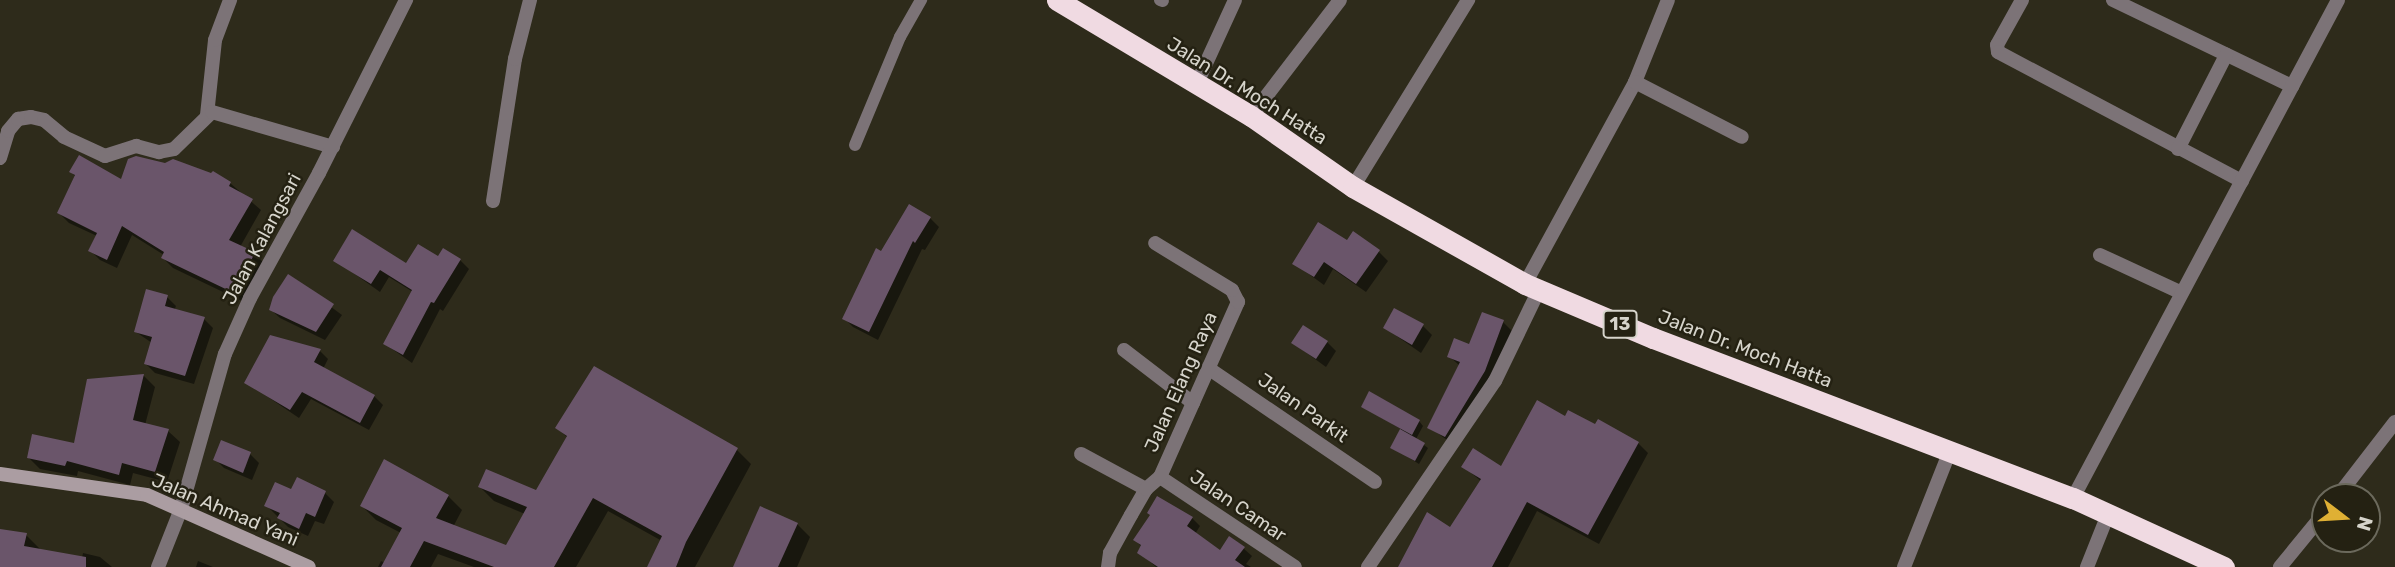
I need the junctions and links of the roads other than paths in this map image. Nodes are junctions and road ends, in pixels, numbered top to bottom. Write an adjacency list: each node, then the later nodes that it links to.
1 (230, 0): 17 (street)
2 (406, 0): 21 (street, Jalan Kalangsari)
3 (530, 0): 26 (street)
4 (921, 0): 20 (lane)
5 (1235, 0): 15 (street)
6 (1340, 0): 18 (street)
7 (1468, 0): 25 (street)
8 (1668, 0): 14 (street)
9 (2022, 0): 22 (street)
10 (2113, 0): 13 (street)
11 (2338, 0): 16 (street)
12 (1069, 3): 15 (highway, Jalan Dr. Moch Hatta / 13)
13 (2226, 55): 16 (street); 22 (street)
14 (1635, 82): 19 (street); 29 (street)
15 (1197, 83): 18 (highway, Jalan Dr. Moch Hatta / 13)
16 (2292, 86): 24 (street)
17 (207, 115): 21 (street); 23 (street)
18 (1251, 116): 25 (highway, Jalan Dr. Moch Hatta / 13)
19 (1742, 137)
20 (855, 145)
21 (333, 147): 43 (street, Jalan Kalangsari)
22 (2179, 149): 24 (street)
23 (0, 158)
24 (2242, 181): 30 (street)
25 (1353, 187): 29 (highway, Jalan Dr. Moch Hatta / 13)
26 (493, 201)
27 (1155, 243): 32 (street, Jalan Elang Raya)
28 (2100, 255): 30 (street)
29 (1532, 287): 35 (highway, Jalan Dr. Moch Hatta / 13); 50 (street)
30 (2182, 293): 42 (street)
31 (1124, 350): 33 (street)
32 (1208, 368): 33 (street, Jalan Elang Raya); 39 (street, Jalan Parkit)
33 (1193, 403): 38 (street, Jalan Elang Raya)
34 (2395, 422): 40 (street)
35 (1950, 451): 42 (highway, Jalan Dr. Moch Hatta / 13); 51 (street)
36 (1082, 454): 41 (street)
37 (0, 474): 43 (street, Jalan Ahmad Yani)
38 (1160, 477): 41 (street, Jalan Elang Raya); 49 (street, Jalan Camar)
39 (1376, 482)
40 (2348, 483)
41 (1146, 489): 48 (street, Jalan Elang Raya)
42 (2073, 498): 44 (highway, Jalan Dr. Moch Hatta / 13)
43 (181, 509): 46 (street, Jalan Kalangsari); 47 (street, Jalan Ahmad Yani)
44 (2109, 512): 52 (street); 53 (highway, Jalan Dr. Moch Hatta / 13)
45 (2311, 529): 54 (street)
46 (158, 567)
47 (309, 567)
48 (1108, 567)
49 (1295, 567)
50 (1368, 567)
51 (1904, 567)
52 (2087, 567)
53 (2224, 567)
54 (2280, 567)

